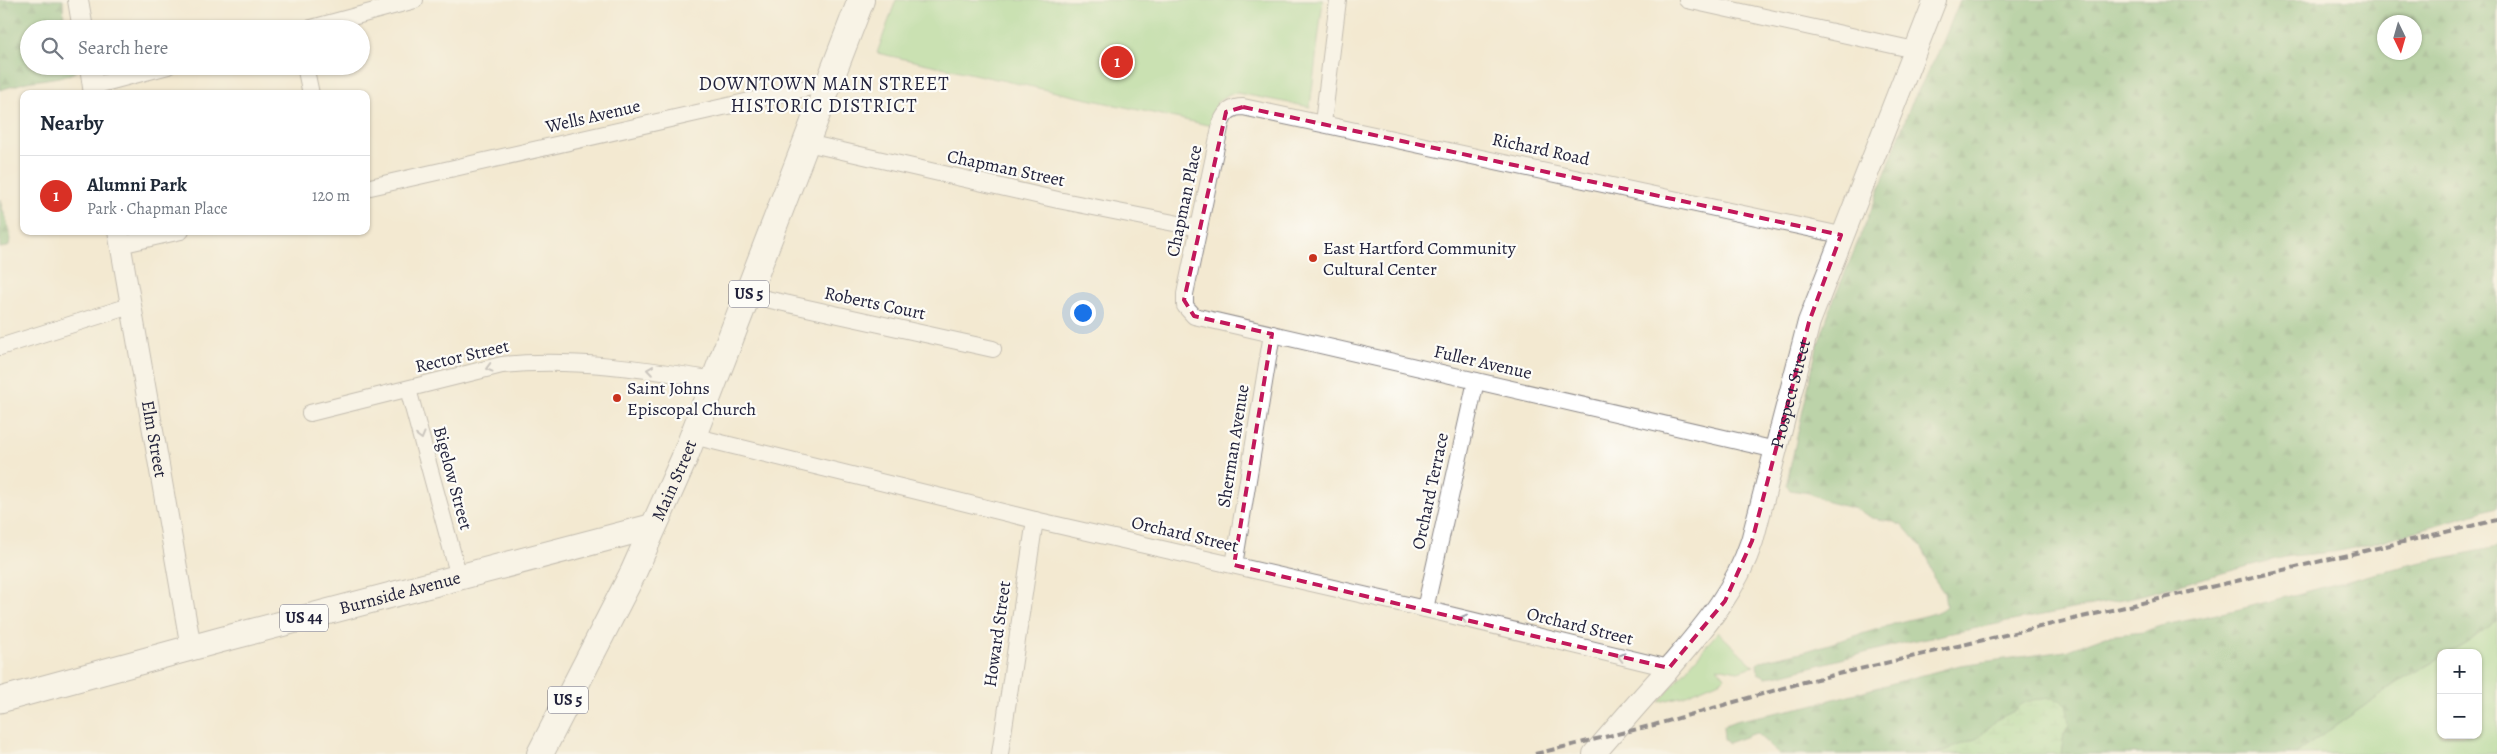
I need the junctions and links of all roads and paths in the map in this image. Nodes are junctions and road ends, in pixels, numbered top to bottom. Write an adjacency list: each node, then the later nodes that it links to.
1 (78, 0): 8 (street)
2 (415, 0): 9 (street)
3 (861, 0): 14 (highway, Main Street / US 5)
4 (1338, 0): 18 (street)
5 (1687, 0): 7 (street)
6 (1935, 0): 10 (main road, Prospect Street)
7 (1710, 2): 10 (street)
8 (81, 20)
9 (341, 20)
10 (1915, 50): 23 (main road, Prospect Street)
11 (92, 75): 15 (street)
12 (140, 75): 15 (street)
13 (307, 75): 16 (street)
14 (830, 83): 19 (highway, Main Street / US 5); 20 (street, Wells Avenue)
15 (94, 90)
16 (310, 90)
17 (1232, 108): 18 (street, Richard Road); 21 (street, Chapman Place)
18 (1323, 123): 23 (street, Richard Road)
19 (806, 143): 21 (street, Chapman Street); 25 (highway, Main Street / US 5)
20 (370, 187)
21 (1199, 228): 27 (street, Chapman Place)
22 (145, 235): 24 (street)
23 (1841, 235): 36 (main road, Prospect Street)
24 (119, 238): 26 (street, Elm Street)
25 (748, 295): 30 (street, Roberts Court); 31 (highway, Main Street / US 5)
26 (130, 306): 29 (street); 42 (street, Elm Street)
27 (1185, 306): 28 (street, Fuller Avenue)
28 (1272, 334): 32 (street, Fuller Avenue); 39 (street, Sherman Avenue)
29 (0, 346)
30 (993, 349)
31 (716, 380): 33 (street, Rector Street, one-way to 33); 35 (highway, Main Street / US 5)
32 (1476, 382): 36 (street, Fuller Avenue); 41 (street, Orchard Terrace)
33 (408, 389): 34 (street, Rector Street); 40 (street, Bigelow Street, one-way to 40)
34 (310, 413)
35 (693, 436): 37 (street, Orchard Street); 38 (highway, Main Street / US 5)
36 (1776, 450): 43 (main road, Prospect Street)
37 (1035, 520): 39 (street, Orchard Street); 46 (street, Howard Street)
38 (654, 526): 40 (main road, Burnside Avenue / US 44); 45 (highway, Main Street / US 5)
39 (1234, 565): 41 (street, Orchard Street)
40 (459, 577): 42 (main road, Burnside Avenue / US 44)
41 (1425, 609): 43 (street, Orchard Street, one-way to 41)
42 (192, 648): 44 (main road, Burnside Avenue / US 44)
43 (1669, 668): 47 (main road, Prospect Street)
44 (0, 700)
45 (540, 754)
46 (1000, 754)
47 (1594, 754)

